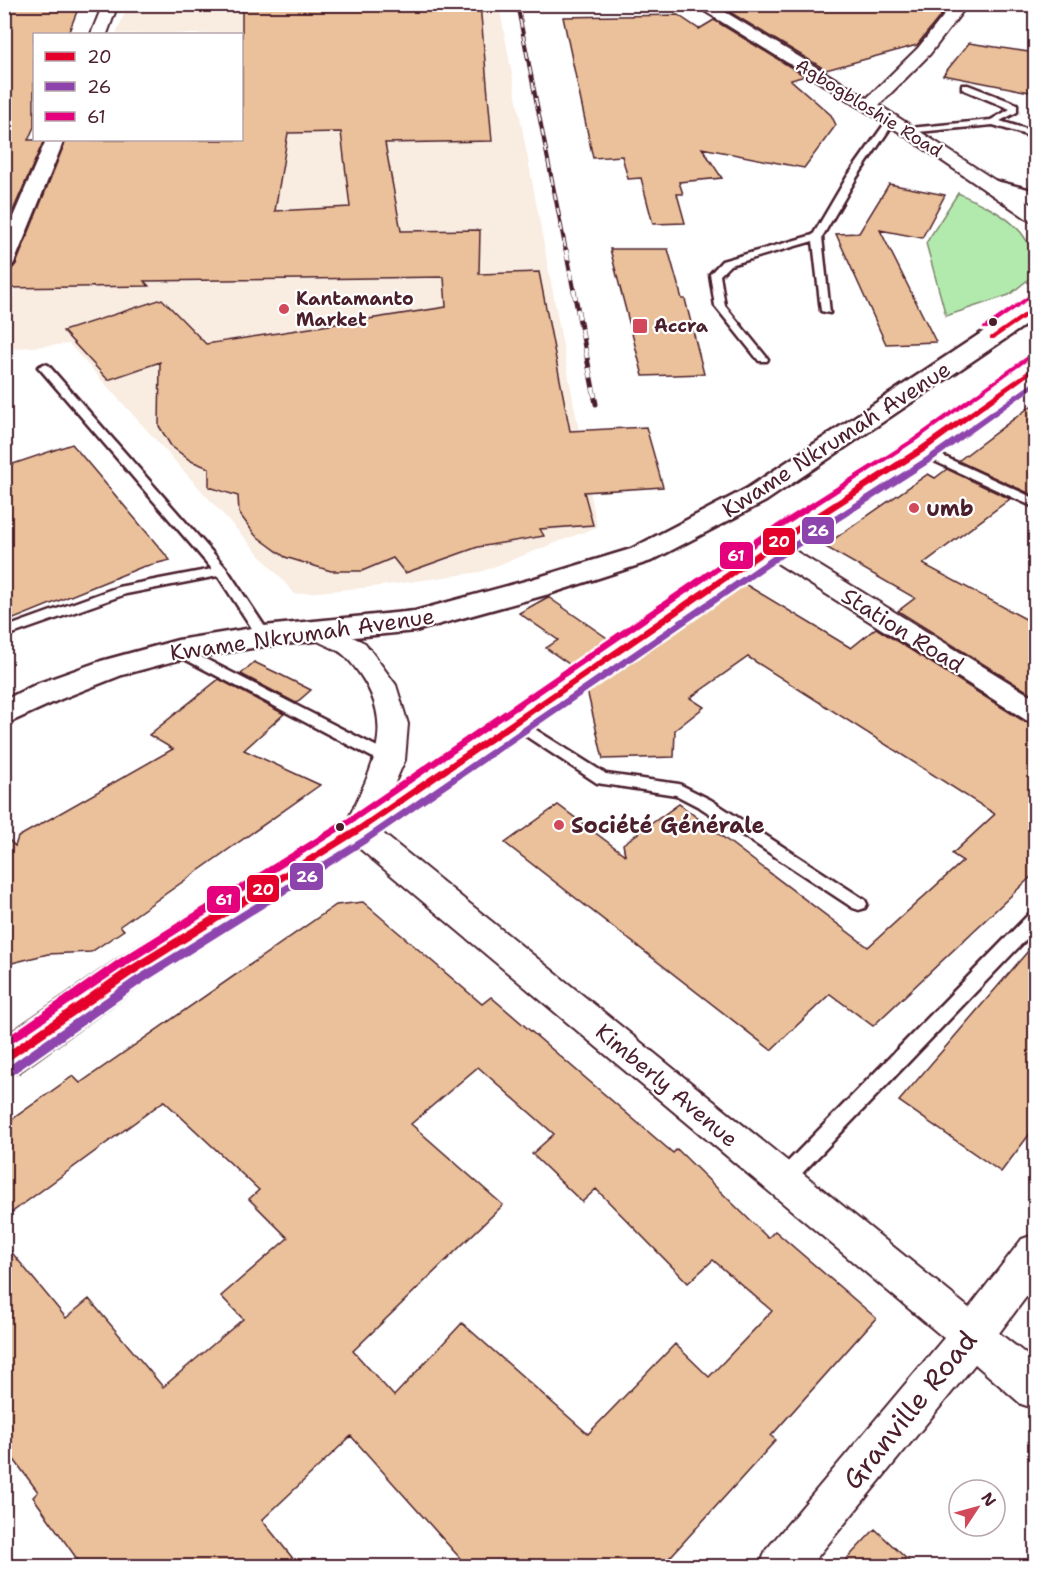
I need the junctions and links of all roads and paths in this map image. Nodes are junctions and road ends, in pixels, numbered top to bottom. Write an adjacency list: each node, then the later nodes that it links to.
1 (111, 4): 4 (street)
2 (700, 4): 6 (street, Agbogbloshie Road)
3 (961, 4): 6 (street)
4 (99, 33)
5 (965, 87): 8 (lane)
6 (868, 107): 7 (street, Agbogbloshie Road)
7 (891, 121): 9 (street, Agbogbloshie Road); 15 (lane)
8 (993, 122): 9 (lane); 10 (lane)
9 (910, 131): 12 (street, Agbogbloshie Road)
10 (1035, 133)
11 (55, 141): 16 (street)
12 (992, 186): 13 (main road); 14 (street, Agbogbloshie Road)
13 (1035, 197)
14 (1035, 216)
15 (816, 237): 18 (lane); 19 (lane)
16 (4, 263)
17 (1035, 307): 26 (main road, Kwame Nkrumah Avenue)
18 (826, 311)
19 (763, 359)
20 (1035, 367): 22 (main road)
21 (44, 368): 25 (lane)
22 (921, 450): 23 (lane); 24 (main road)
23 (1035, 504)
24 (770, 547): 30 (street, Station Road); 32 (main road)
25 (221, 571): 27 (lane); 28 (lane)
26 (319, 630): 28 (main road, Kwame Nkrumah Avenue); 33 (street)
27 (4, 633)
28 (264, 636): 29 (main road, Kwame Nkrumah Avenue)
29 (178, 650): 31 (main road, Kwame Nkrumah Avenue); 33 (lane)
30 (1035, 713)
31 (4, 714)
32 (514, 722): 34 (main road); 35 (lane)
33 (390, 760): 34 (street)
34 (358, 830): 37 (main road); 38 (street, Kimberly Avenue)
35 (859, 904)
36 (1035, 918): 38 (lane)
37 (4, 1060)
38 (782, 1180): 40 (street, Kimberly Avenue)
39 (1035, 1252): 40 (street, Granville Road)
40 (971, 1336): 41 (street, Kimberly Avenue); 42 (street, Granville Road)
41 (1035, 1389)
42 (782, 1566)

